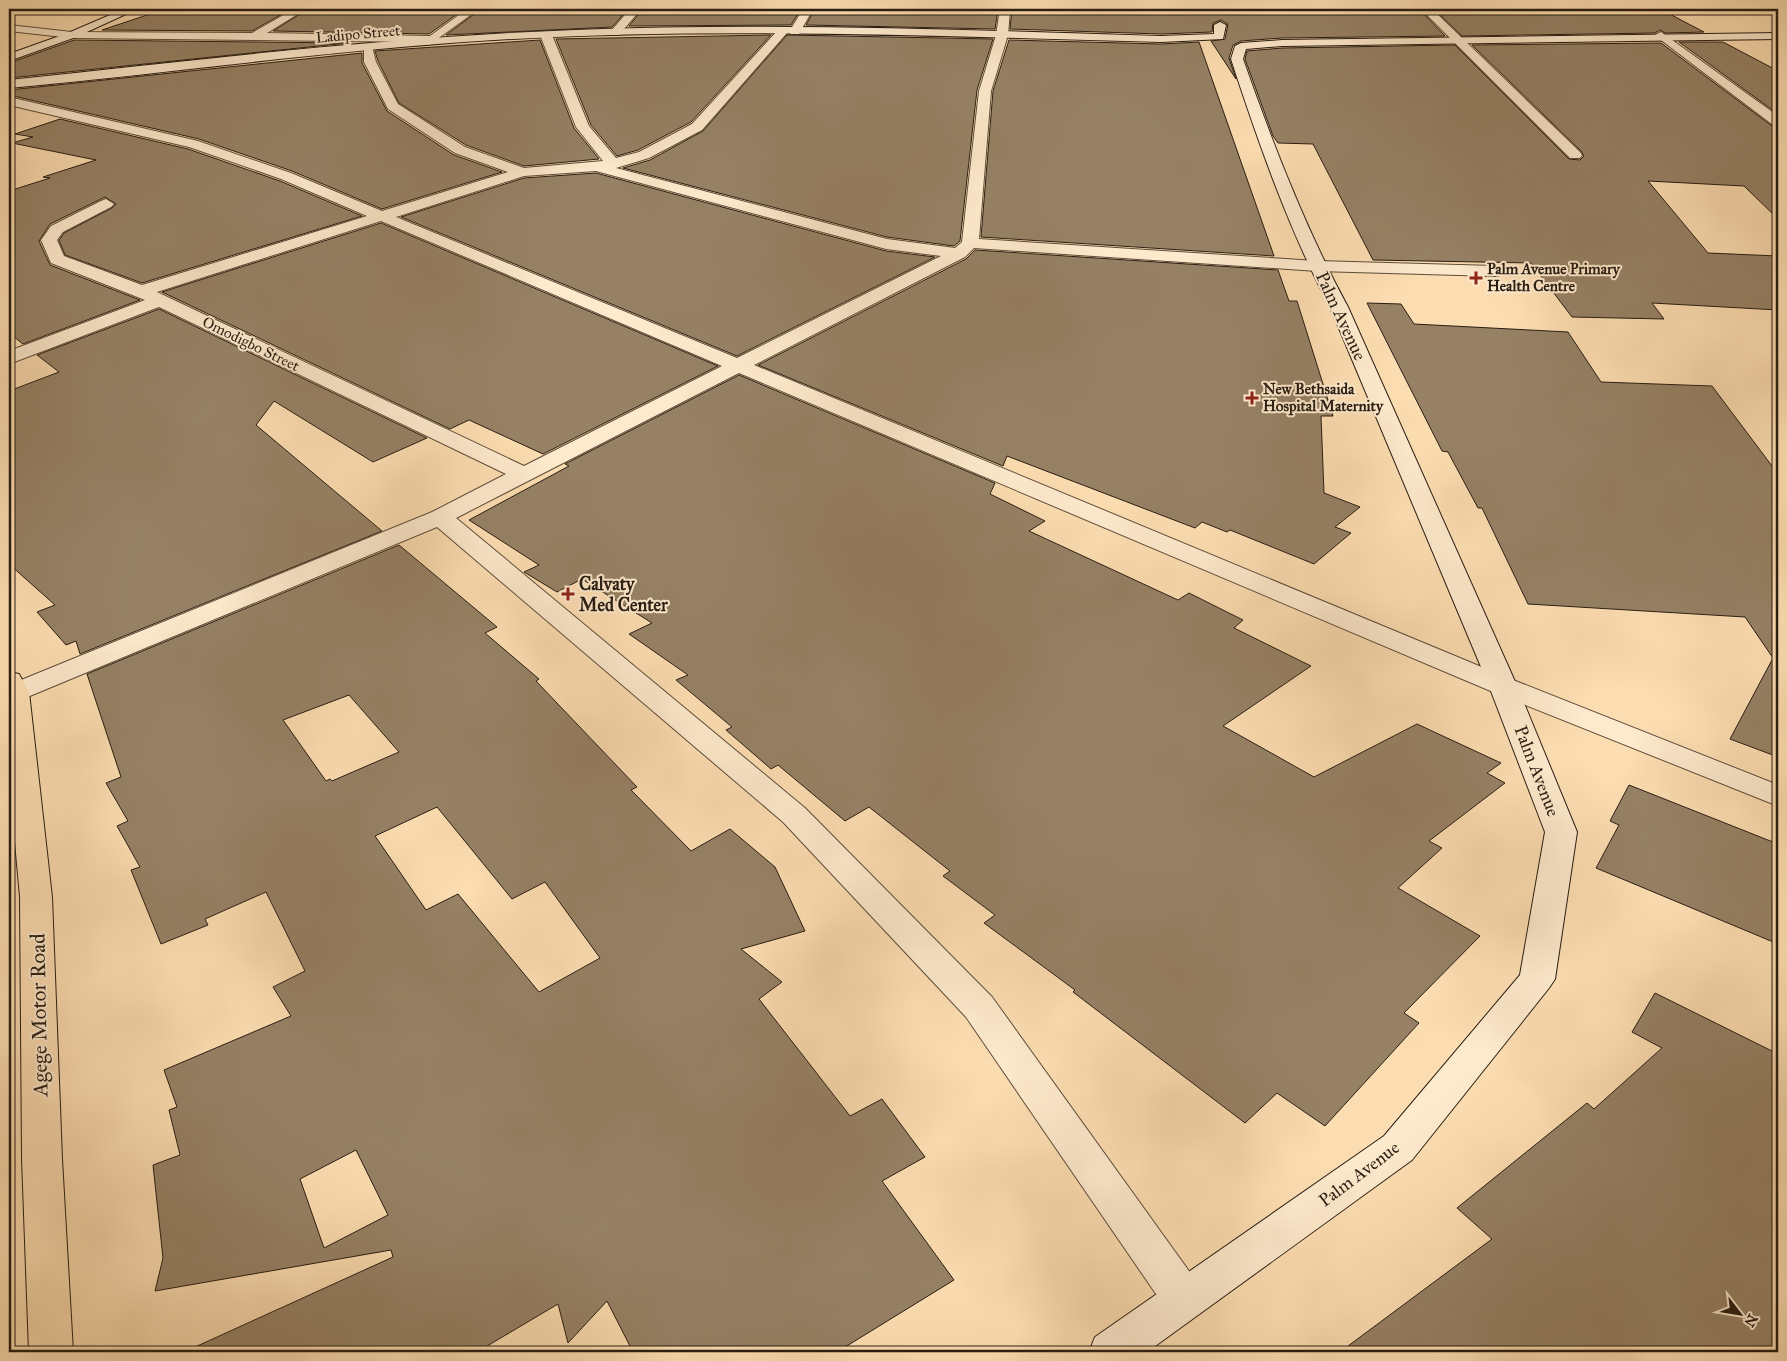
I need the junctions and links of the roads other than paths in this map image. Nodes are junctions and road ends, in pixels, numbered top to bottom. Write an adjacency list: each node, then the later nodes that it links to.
1 (132, 9): 11 (street)
2 (301, 9): 15 (street)
3 (474, 9): 19 (street)
4 (636, 9): 10 (street)
5 (808, 9): 9 (street)
6 (1005, 9): 13 (street)
7 (1426, 9): 18 (street)
8 (9, 28): 11 (street)
9 (789, 32): 10 (street, Ladipo Street); 13 (street, Ladipo Street); 26 (street)
10 (615, 33): 12 (street, Ladipo Street)
11 (72, 35): 15 (street); 21 (street)
12 (546, 35): 19 (street, Ladipo Street); 26 (street)
13 (1002, 35): 17 (street, Ladipo Street); 31 (street)
14 (1778, 35): 16 (street, Ladipo Street)
15 (254, 36): 19 (street)
16 (1663, 36): 18 (street, Ladipo Street); 24 (street)
17 (1228, 40): 18 (street, Ladipo Street); 32 (street, Palm Avenue)
18 (1457, 40): 25 (street)
19 (430, 41): 20 (street, Ladipo Street)
20 (368, 48): 22 (street, Ladipo Street); 28 (street)
21 (9, 58)
22 (9, 84)
23 (9, 101): 30 (street)
24 (1778, 122)
25 (1576, 155)
26 (613, 164): 27 (street)
27 (596, 168): 28 (street); 31 (street)
28 (523, 172): 30 (street)
29 (106, 204): 34 (street, Omodigbo Street)
30 (382, 218): 34 (street); 37 (street)
31 (964, 248): 32 (street); 37 (street)
32 (1317, 266): 33 (street); 41 (street, Palm Avenue)
33 (1495, 271)
34 (141, 291): 35 (street, Omodigbo Street)
35 (160, 300): 36 (street); 38 (street, Omodigbo Street)
36 (9, 358)
37 (739, 365): 38 (street); 41 (street)
38 (522, 474): 39 (street)
39 (440, 517): 40 (street); 43 (street)
40 (12, 686): 44 (highway, Agege Motor Road)
41 (1504, 686): 42 (street); 43 (street, Palm Avenue)
42 (1778, 796)
43 (1184, 1299): 45 (street, Palm Avenue)
44 (51, 1352)
45 (1111, 1352)

